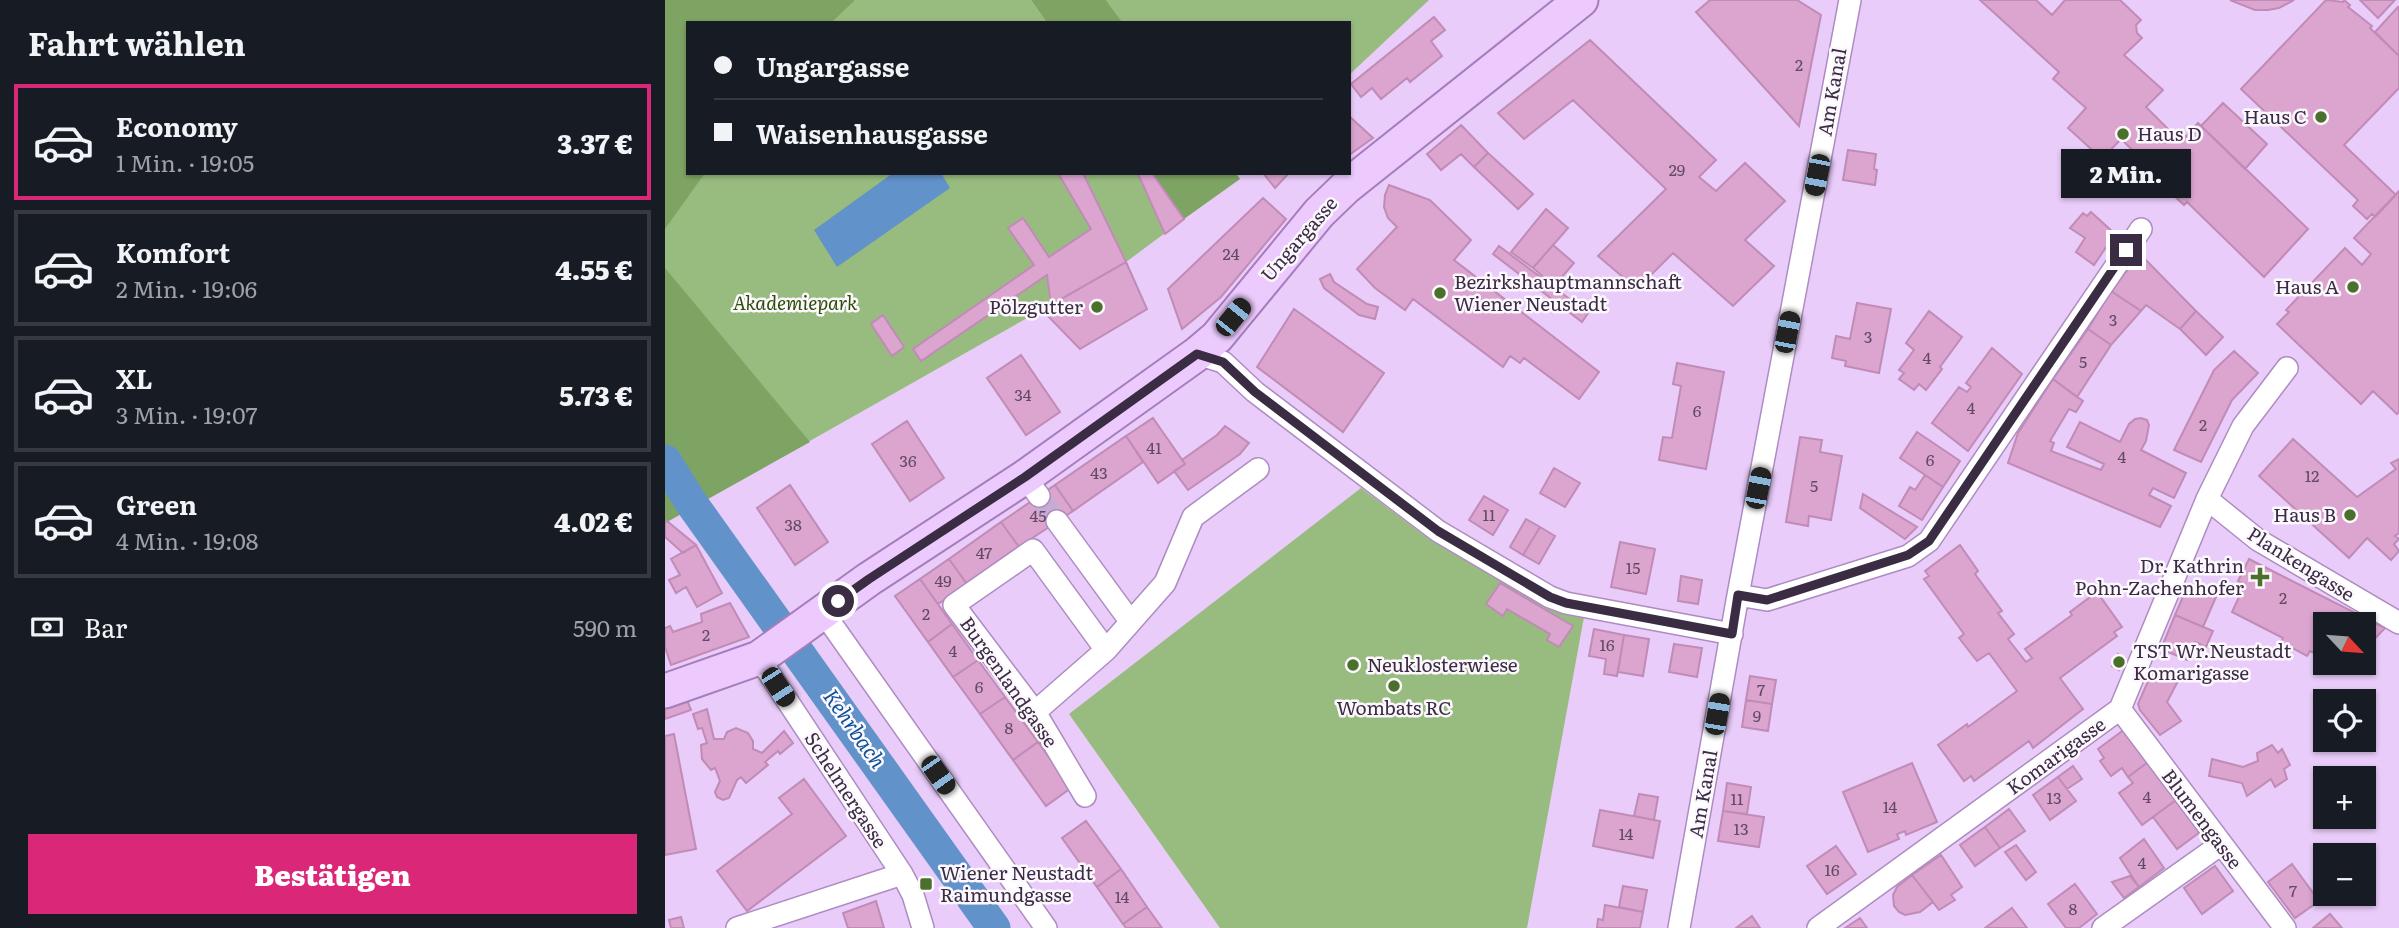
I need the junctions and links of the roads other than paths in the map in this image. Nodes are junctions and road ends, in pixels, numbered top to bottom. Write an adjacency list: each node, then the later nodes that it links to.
1 (1581, 0): 4 (main road, Ungargasse)
2 (1850, 0): 9 (street, Am Kanal)
3 (2141, 229): 9 (street)
4 (1197, 354): 10 (main road, Ungargasse); 13 (street)
5 (2287, 368): 7 (street, Komarigasse)
6 (1258, 468): 11 (street)
7 (2207, 499): 12 (street, Plankengasse); 17 (street, Komarigasse)
8 (1057, 521): 11 (street)
9 (1738, 595): 13 (street, Am Kanal)
10 (823, 612): 14 (main road, Ungargasse); 24 (street)
11 (1130, 621): 15 (street)
12 (2399, 623)
13 (1732, 634): 25 (street, Am Kanal)
14 (778, 645): 16 (main road, Ungargasse); 21 (street, Schelmergasse)
15 (1106, 650): 18 (street); 18 (street, Burgenlandgasse)
16 (665, 691)
17 (2120, 709): 20 (street, Blumengasse); 26 (street, Komarigasse)
18 (1035, 712): 19 (street, Burgenlandgasse)
19 (1085, 796)
20 (2220, 845): 27 (street); 28 (street, Blumengasse)
21 (902, 874): 22 (street); 23 (street, Schelmergasse)
22 (737, 928)
23 (923, 928)
24 (1046, 928)
25 (1679, 928)
26 (1818, 928)
27 (2103, 928)
28 (2285, 928)

